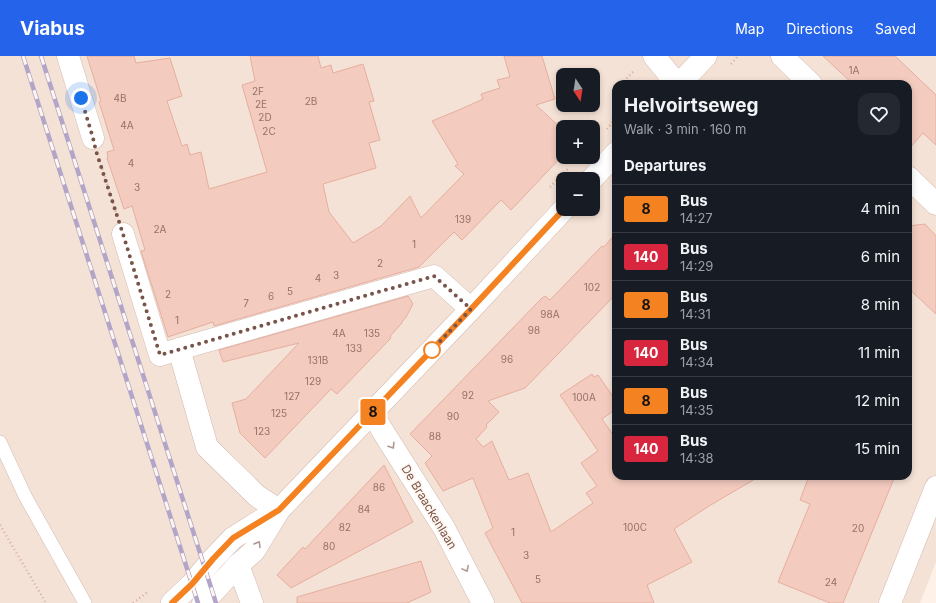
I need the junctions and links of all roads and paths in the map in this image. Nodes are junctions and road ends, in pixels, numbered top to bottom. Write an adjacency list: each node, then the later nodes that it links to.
1 (68, 56): 10 (street)
2 (654, 56): 5 (street)
3 (706, 56): 6 (street)
4 (782, 56): 7 (street)
5 (675, 80)
6 (682, 80)
7 (807, 80)
8 (612, 123): 9 (path)
9 (603, 133)
10 (93, 138): 18 (path)
11 (612, 157): 13 (street)
12 (569, 168): 15 (path)
13 (598, 172)
14 (912, 181): 16 (street)
15 (547, 190)
16 (936, 204)
17 (557, 216): 19 (street)
18 (123, 234): 20 (street)
19 (471, 309): 20 (street); 21 (street)
20 (179, 349): 24 (street)
21 (372, 412): 24 (street); 34 (street, De Braackenlaan, one-way to 34)
22 (0, 442): 29 (lane)
23 (936, 487): 35 (street)
24 (279, 510): 26 (street, one-way to 24); 31 (street)
25 (0, 525): 28 (path)
26 (238, 566): 32 (street); 33 (street)
27 (154, 588): 30 (path)
28 (46, 603)
29 (85, 603)
30 (133, 603)
31 (172, 603)
32 (203, 603)
33 (252, 603)
34 (483, 603)
35 (890, 603)

